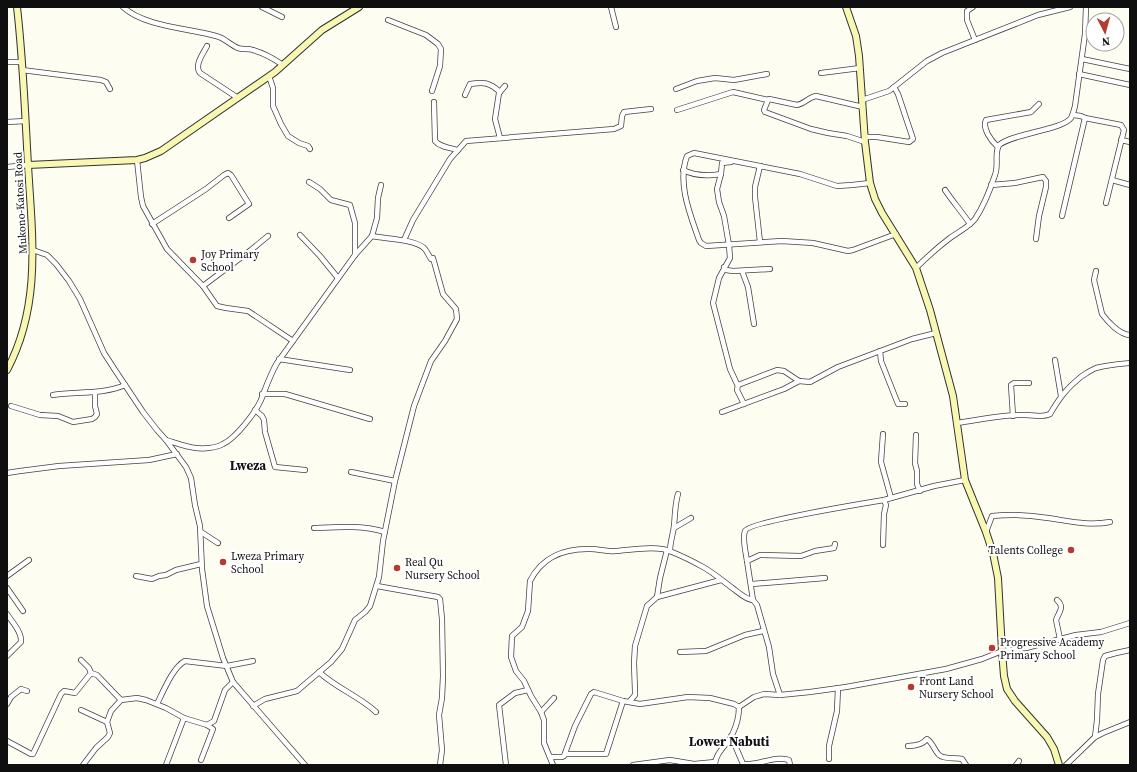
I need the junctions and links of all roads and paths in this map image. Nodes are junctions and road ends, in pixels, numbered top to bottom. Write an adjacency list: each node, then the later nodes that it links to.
1 (17, 7): 17 (street, Mukono-Katosi Road)
2 (123, 7): 18 (street)
3 (262, 7): 10 (street)
4 (358, 7): 18 (street)
5 (611, 7): 12 (street)
6 (846, 7): 19 (street)
7 (973, 7): 13 (street)
8 (1070, 7): 13 (street)
9 (1086, 7): 15 (street)
10 (282, 17)
11 (388, 20): 31 (street)
12 (616, 27)
13 (975, 40): 29 (street)
14 (208, 46): 34 (street)
15 (1082, 59): 20 (street); 24 (street)
16 (7, 62): 17 (street)
17 (22, 62): 21 (street, Mukono-Katosi Road)
18 (283, 65): 25 (street)
19 (860, 68): 22 (street); 36 (street)
20 (1130, 69)
21 (22, 70): 30 (street); 44 (street, Mukono-Katosi Road)
22 (821, 73)
23 (767, 74): 28 (street)
24 (1080, 74): 26 (street); 42 (street)
25 (269, 76): 34 (street); 51 (street)
26 (1130, 85)
27 (505, 86): 32 (street)
28 (676, 88)
29 (894, 88): 36 (street); 47 (street)
30 (110, 89)
31 (432, 91)
32 (500, 92): 33 (street); 46 (street)
33 (465, 95)
34 (238, 98): 53 (street)
35 (768, 100): 39 (street); 41 (street); 47 (street)
36 (862, 100): 39 (street)
37 (434, 102): 52 (street)
38 (1039, 104): 50 (street)
39 (863, 107): 47 (street)
40 (651, 109): 46 (street)
41 (677, 110)
42 (1073, 115): 43 (street); 50 (street)
43 (1086, 118): 48 (street); 68 (street)
44 (26, 121): 45 (street); 55 (street, Mukono-Katosi Road)
45 (7, 122)
46 (500, 138): 52 (street)
47 (865, 139): 62 (street)
48 (1121, 140): 49 (street); 60 (street)
49 (1130, 142)
50 (998, 147): 64 (street)
51 (310, 149)
52 (458, 150): 77 (street)
53 (137, 160): 55 (street); 70 (street)
54 (741, 162): 57 (street); 58 (street); 59 (street)
55 (28, 165): 56 (street); 80 (street, Mukono-Katosi Road)
56 (7, 166)
57 (760, 166): 62 (street); 78 (street)
58 (684, 170): 59 (street); 79 (street)
59 (721, 174): 79 (street)
60 (1112, 180): 65 (street); 67 (street)
61 (309, 182): 81 (street)
62 (870, 183): 72 (street)
63 (381, 185): 75 (street)
64 (991, 185): 71 (street); 76 (street)
65 (1130, 185)
66 (945, 190): 71 (street)
67 (1106, 203)
68 (1062, 216)
69 (229, 218): 70 (street)
70 (152, 224): 88 (street)
71 (970, 224): 83 (street)
72 (896, 234): 78 (street); 83 (street)
73 (300, 235): 87 (street)
74 (268, 236): 88 (street)
75 (372, 236): 77 (street); 81 (street)
76 (1036, 239)
77 (404, 240): 123 (street)
78 (760, 242): 79 (street)
79 (729, 245): 82 (street)
80 (33, 250): 97 (street, Mukono-Katosi Road); 101 (street)
81 (355, 255): 87 (street)
82 (724, 267): 85 (street); 102 (street)
83 (916, 268): 90 (street)
84 (770, 270): 85 (street)
85 (742, 271): 89 (street)
86 (1096, 271): 91 (street)
87 (338, 278): 92 (street)
88 (203, 286): 92 (street)
89 (754, 324)
90 (936, 333): 93 (street); 114 (street)
91 (1130, 335)
92 (293, 341): 94 (street)
93 (880, 351): 99 (street); 108 (street)
94 (280, 359): 98 (street); 104 (street)
95 (1055, 360): 106 (street)
96 (1130, 363): 106 (street)
97 (7, 370)
98 (350, 370)
99 (799, 381): 102 (street); 107 (street)
100 (1030, 383): 112 (street)
101 (126, 385): 103 (street); 117 (street)
102 (738, 385): 107 (street)
103 (95, 392): 105 (street); 109 (street)
104 (262, 394): 110 (street); 113 (street)
105 (53, 395)
106 (1061, 396): 112 (street)
107 (744, 404): 111 (street)
108 (905, 404)
109 (11, 406)
110 (255, 410): 117 (street); 119 (street)
111 (722, 412)
112 (1013, 416): 114 (street)
113 (370, 419)
114 (957, 423): 122 (street)
115 (883, 434): 126 (street)
116 (916, 435): 124 (street)
117 (166, 440): 118 (street)
118 (177, 454): 121 (street); 132 (street)
119 (305, 470)
120 (351, 472): 123 (street)
121 (7, 473)
122 (965, 480): 124 (street); 134 (street)
123 (395, 481): 133 (street)
124 (920, 491): 126 (street)
125 (678, 494): 131 (street)
126 (892, 498): 127 (street)
127 (884, 500): 137 (street); 140 (street)
128 (691, 518): 131 (street)
129 (1110, 522): 134 (street)
130 (314, 528): 133 (street)
131 (674, 528): 138 (street)
132 (201, 532): 135 (street); 141 (street)
133 (385, 532): 147 (street)
134 (986, 532): 158 (street)
135 (218, 543)
136 (836, 544): 140 (street)
137 (883, 545)
138 (669, 551): 145 (street); 149 (street); 168 (street)
139 (28, 560): 142 (street)
140 (747, 561): 146 (street)
141 (202, 564): 143 (street); 163 (street)
142 (7, 576)
143 (136, 576)
144 (825, 578): 146 (street)
145 (721, 580): 149 (street); 150 (street)
146 (752, 584): 150 (street)
147 (377, 586): 164 (street); 198 (street)
148 (7, 588): 152 (street)
149 (657, 597): 174 (street)
150 (753, 600): 155 (street)
151 (1057, 600): 156 (street)
152 (23, 611)
153 (7, 614): 160 (street)
154 (1130, 623): 156 (street)
155 (763, 631): 159 (street); 170 (street)
156 (1060, 639): 158 (street)
157 (1130, 650): 187 (street)
158 (1002, 651): 167 (street); 204 (street)
159 (680, 652)
160 (7, 656)
161 (81, 660): 165 (street)
162 (253, 661): 163 (street)
163 (227, 666): 166 (street); 176 (street)
164 (319, 672): 177 (street); 180 (street)
165 (91, 673): 172 (street); 188 (street)
166 (233, 682): 177 (street); 185 (street)
167 (838, 688): 170 (street); 192 (street)
168 (528, 690): 181 (street); 199 (street)
169 (27, 691): 175 (street)
170 (780, 695): 178 (street)
171 (554, 698): 181 (street)
172 (121, 700): 176 (street); 183 (street)
173 (623, 701): 174 (street); 190 (street); 190 (street)
174 (630, 701): 178 (street)
175 (7, 704)
176 (157, 704): 182 (street)
177 (253, 706): 197 (street)
178 (739, 707): 186 (street)
179 (81, 710): 183 (street)
180 (376, 712)
181 (541, 712): 191 (street)
182 (184, 718): 185 (street); 196 (street)
183 (107, 722): 195 (street)
184 (1130, 722): 187 (street)
185 (207, 725): 193 (street)
186 (731, 736): 194 (street); 202 (street)
187 (1095, 737): 205 (street)
188 (7, 741)
189 (908, 746): 203 (street)
190 (565, 754): 191 (street)
191 (551, 757): 200 (street)
192 (829, 759)
193 (201, 760)
194 (715, 764): 201 (street)
195 (83, 765)
196 (166, 765)
197 (305, 765)
198 (440, 765)
199 (506, 765)
200 (553, 765)
201 (633, 765)
202 (790, 765)
203 (966, 765)
204 (1059, 765)
205 (1066, 765)

